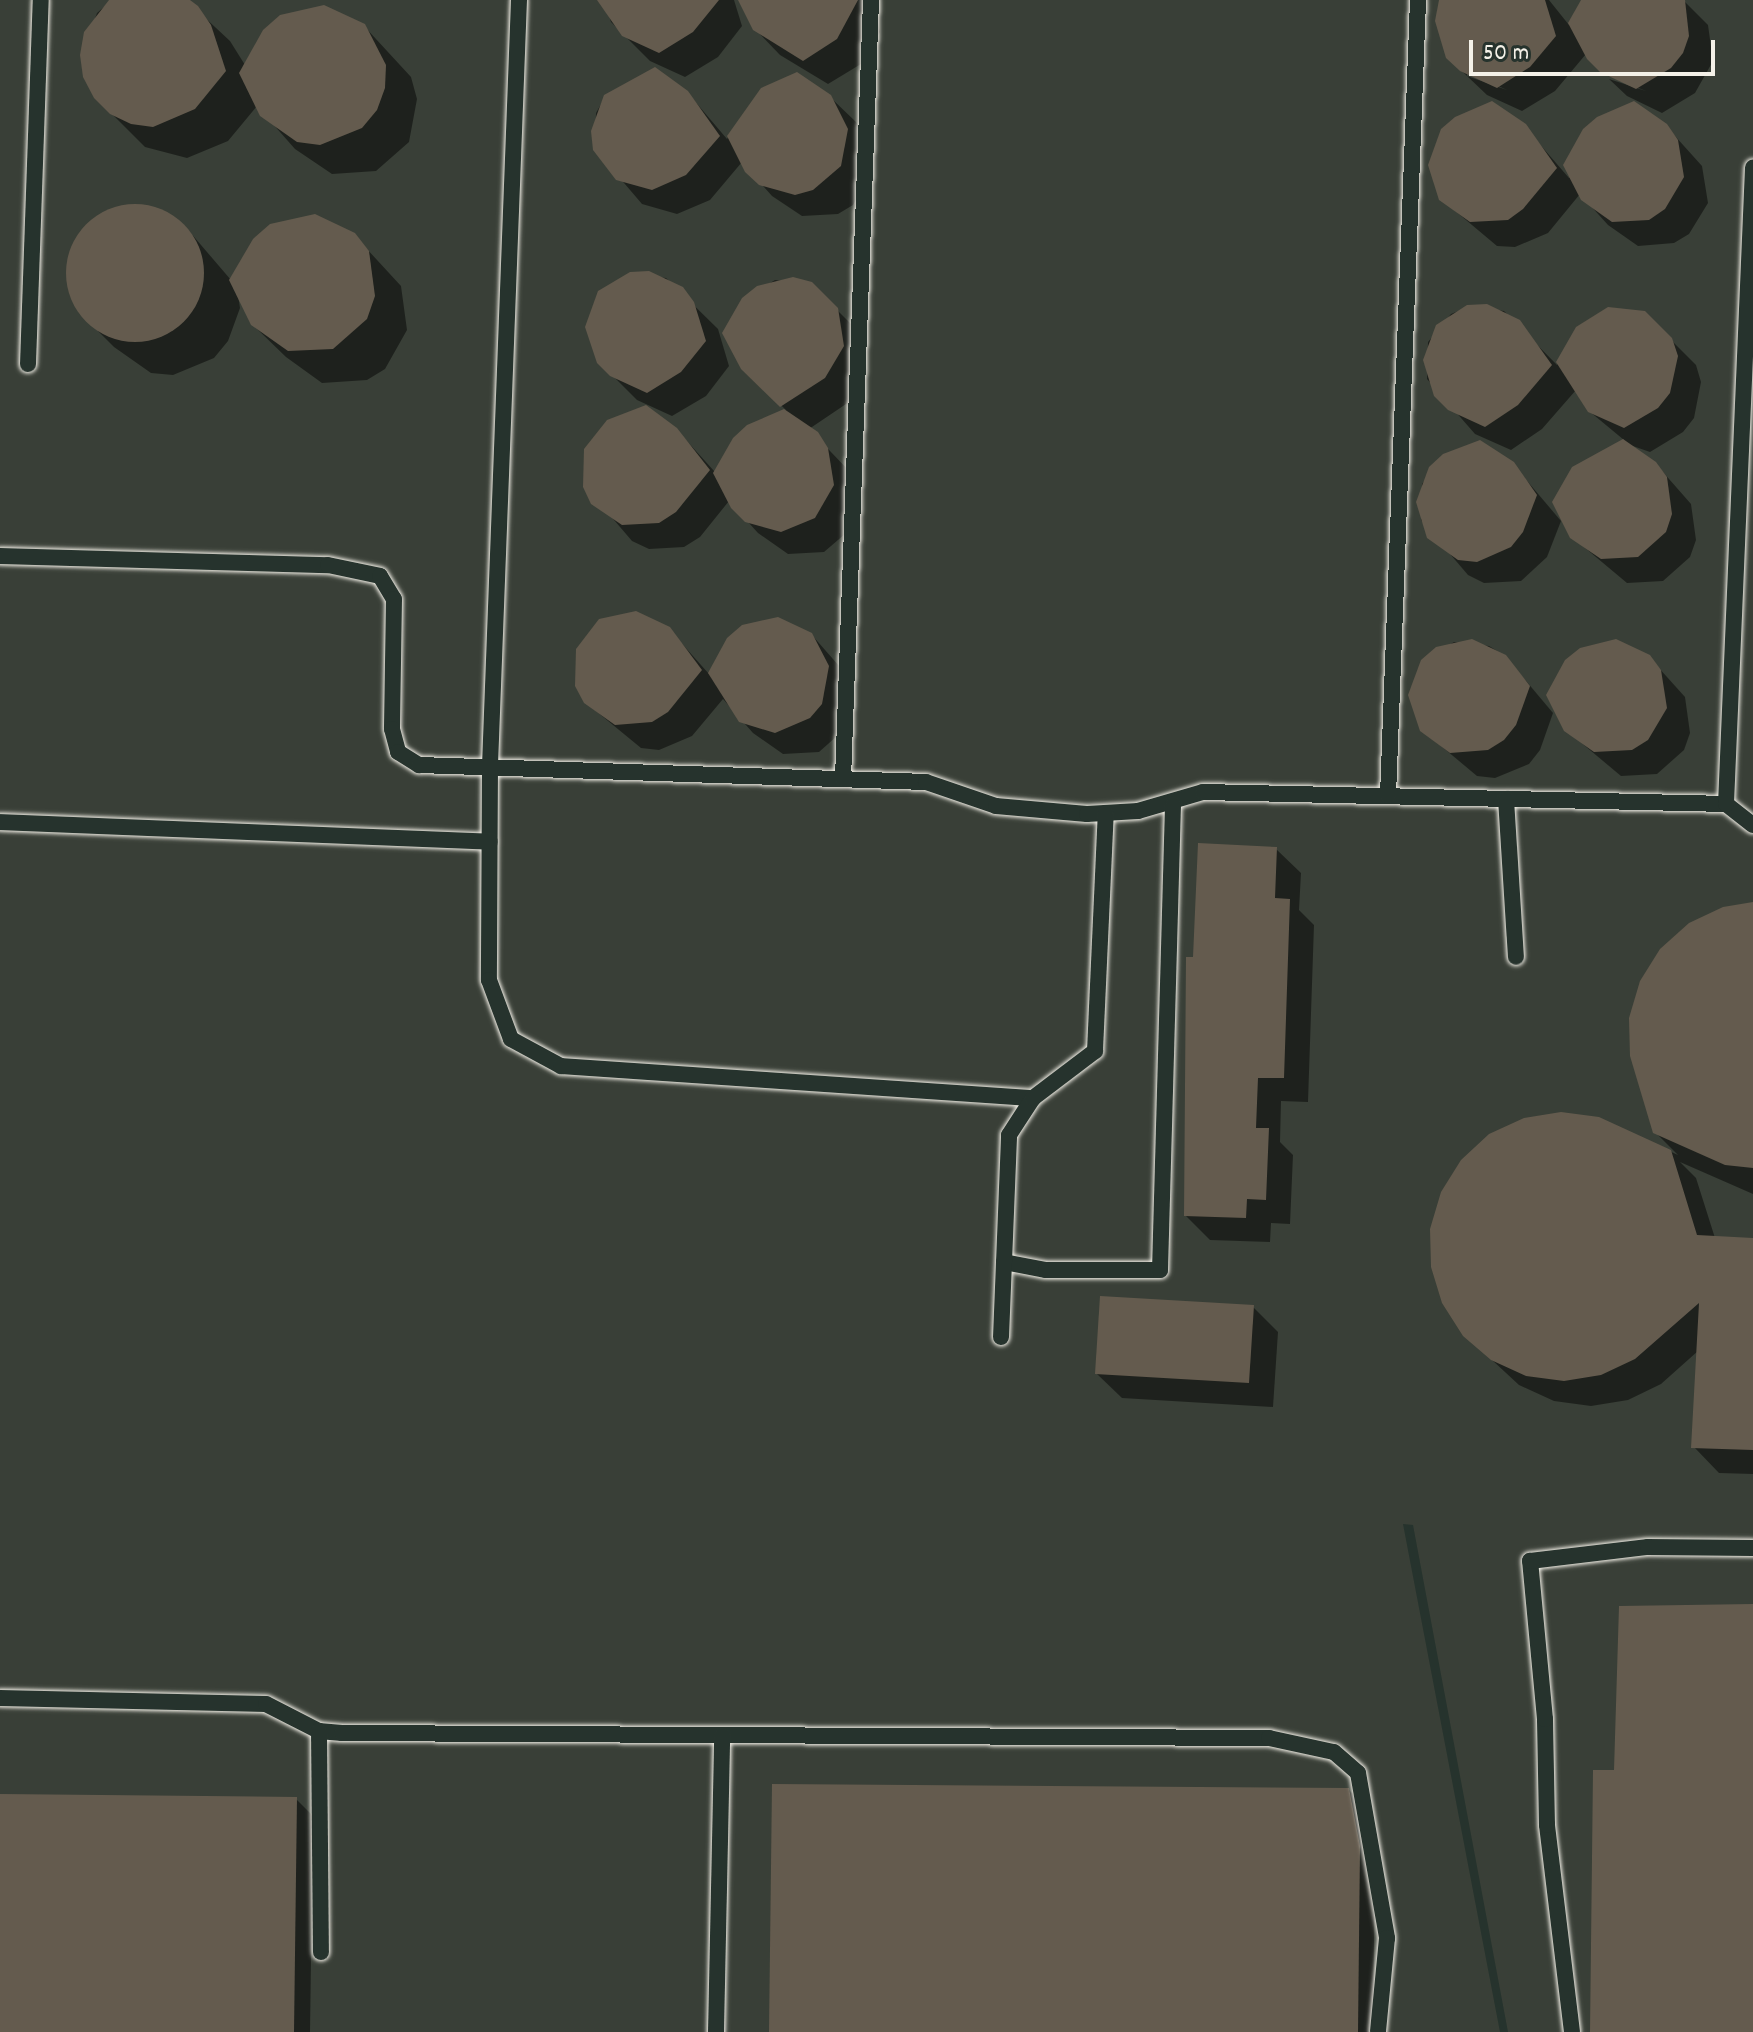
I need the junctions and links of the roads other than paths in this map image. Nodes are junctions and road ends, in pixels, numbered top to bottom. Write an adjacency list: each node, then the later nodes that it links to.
1 (41, 0): 7 (lane)
2 (519, 0): 10 (lane)
3 (871, 0): 11 (lane)
4 (1418, 0): 12 (lane)
5 (1753, 168): 6 (lane)
6 (1752, 207): 8 (lane)
7 (28, 364)
8 (1746, 526): 15 (lane)
9 (0, 556): 10 (lane)
10 (490, 766): 11 (lane); 19 (lane)
11 (843, 779): 16 (lane)
12 (1388, 796): 13 (lane); 14 (lane)
13 (1506, 799): 15 (lane); 20 (lane)
14 (1173, 804): 16 (lane); 22 (lane)
15 (1726, 804): 18 (lane)
16 (1106, 813): 21 (lane)
17 (0, 822): 19 (lane)
18 (1753, 825)
19 (490, 842): 21 (lane)
20 (1516, 957)
21 (1033, 1098): 22 (lane)
22 (1004, 1262): 23 (lane)
23 (1001, 1337)
24 (1753, 1548): 31 (lane)
25 (0, 1698): 26 (lane)
26 (319, 1731): 27 (lane); 28 (lane)
27 (722, 1735): 29 (lane); 30 (lane)
28 (321, 1952)
29 (716, 2032)
30 (1378, 2032)
31 (1572, 2032)

